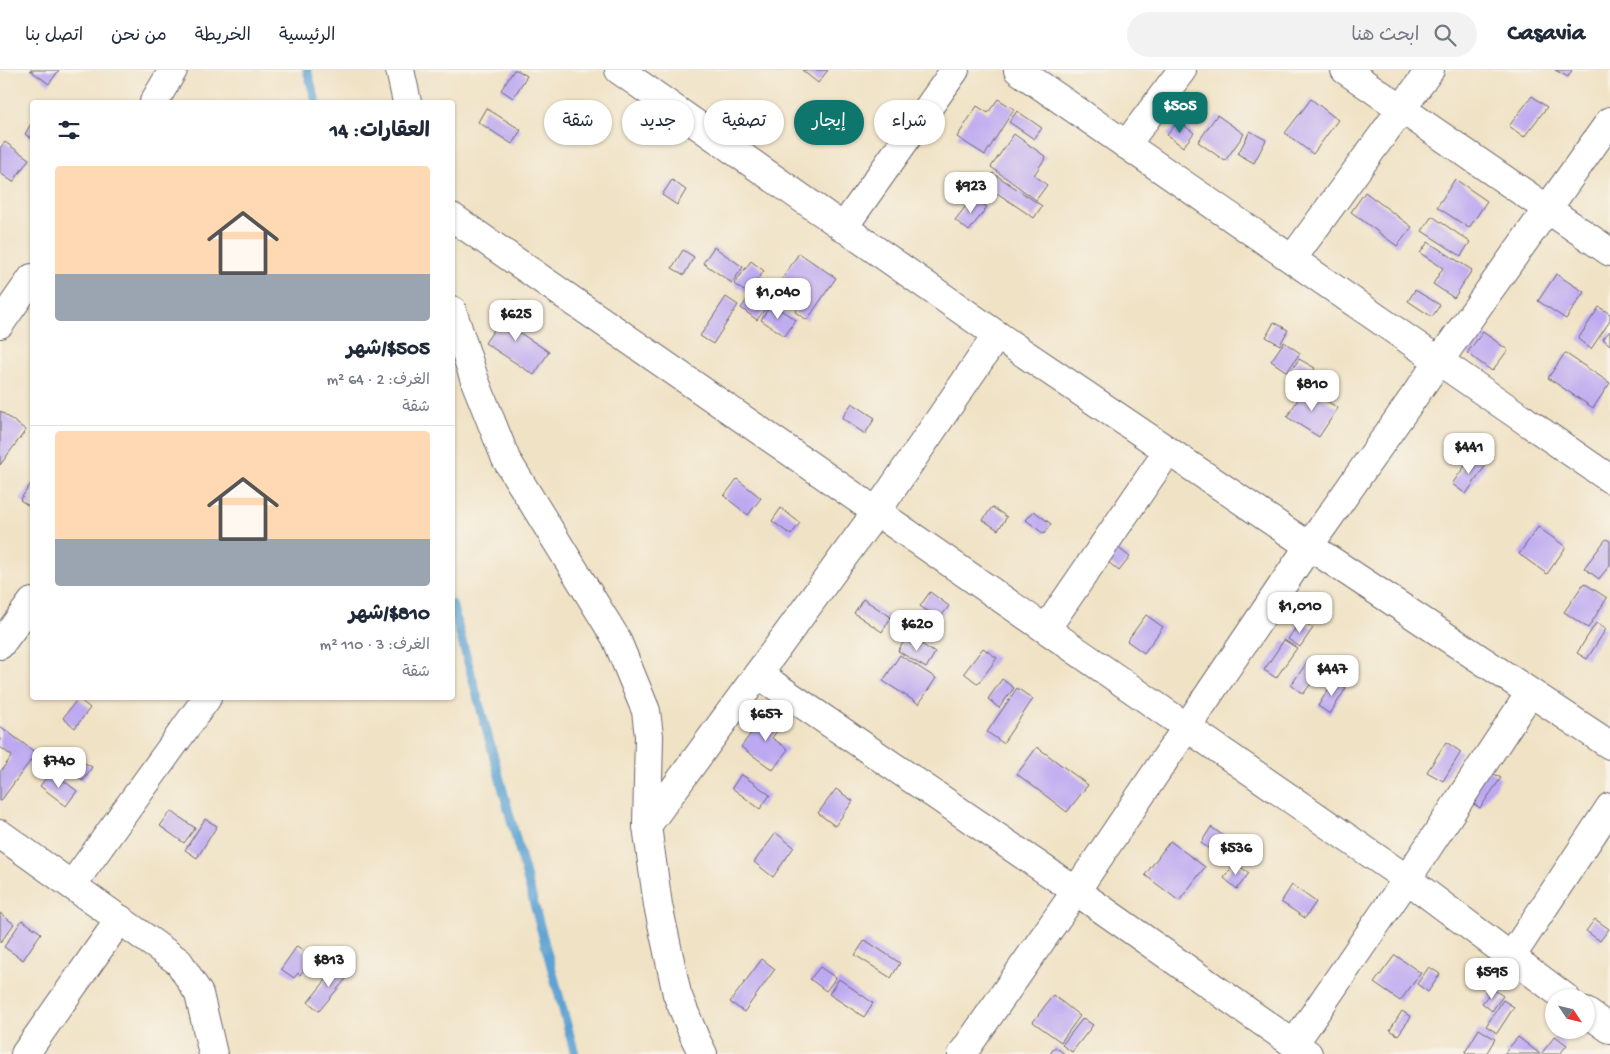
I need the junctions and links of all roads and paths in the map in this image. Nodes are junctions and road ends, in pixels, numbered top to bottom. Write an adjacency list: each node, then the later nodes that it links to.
1 (173, 70): 9 (street)
2 (400, 70): 10 (street)
3 (619, 70): 16 (street)
4 (955, 70): 16 (street)
5 (1018, 70): 13 (street)
6 (1182, 70): 13 (street)
7 (1345, 70): 11 (street)
8 (1430, 70): 11 (street)
9 (155, 100)
10 (407, 100)
11 (1402, 109): 14 (street); 18 (street)
12 (1610, 121): 14 (street)
13 (1126, 145): 18 (street)
14 (1548, 208): 17 (street); 23 (street)
15 (455, 218): 26 (street)
16 (843, 228): 22 (street)
17 (1610, 252)
18 (1292, 259): 23 (street)
19 (30, 281): 21 (street)
20 (455, 319): 37 (street)
21 (0, 324)
22 (997, 335): 24 (street); 26 (street)
23 (1439, 361): 25 (street); 27 (street)
24 (1168, 451): 27 (street); 29 (street)
25 (1610, 479)
26 (877, 511): 29 (street); 31 (street)
27 (1310, 546): 32 (street); 34 (street)
28 (30, 605): 30 (street)
29 (1046, 629): 34 (street)
30 (0, 645)
31 (758, 674): 37 (street); 41 (street)
32 (1530, 693): 35 (street); 39 (street)
33 (206, 700): 40 (street)
34 (1188, 728): 39 (street); 41 (street)
35 (1610, 746)
36 (1610, 807): 43 (street)
37 (647, 826): 50 (street)
38 (0, 834): 40 (street)
39 (1407, 879): 43 (street); 47 (street)
40 (72, 885): 42 (street)
41 (1076, 891): 47 (street); 51 (street)
42 (120, 919): 48 (street); 49 (street)
43 (1511, 957): 44 (street)
44 (1554, 989)
45 (1595, 1019): 46 (street)
46 (1610, 1030)
47 (1301, 1049)
48 (25, 1054)
49 (213, 1054)
50 (703, 1054)
51 (962, 1054)

